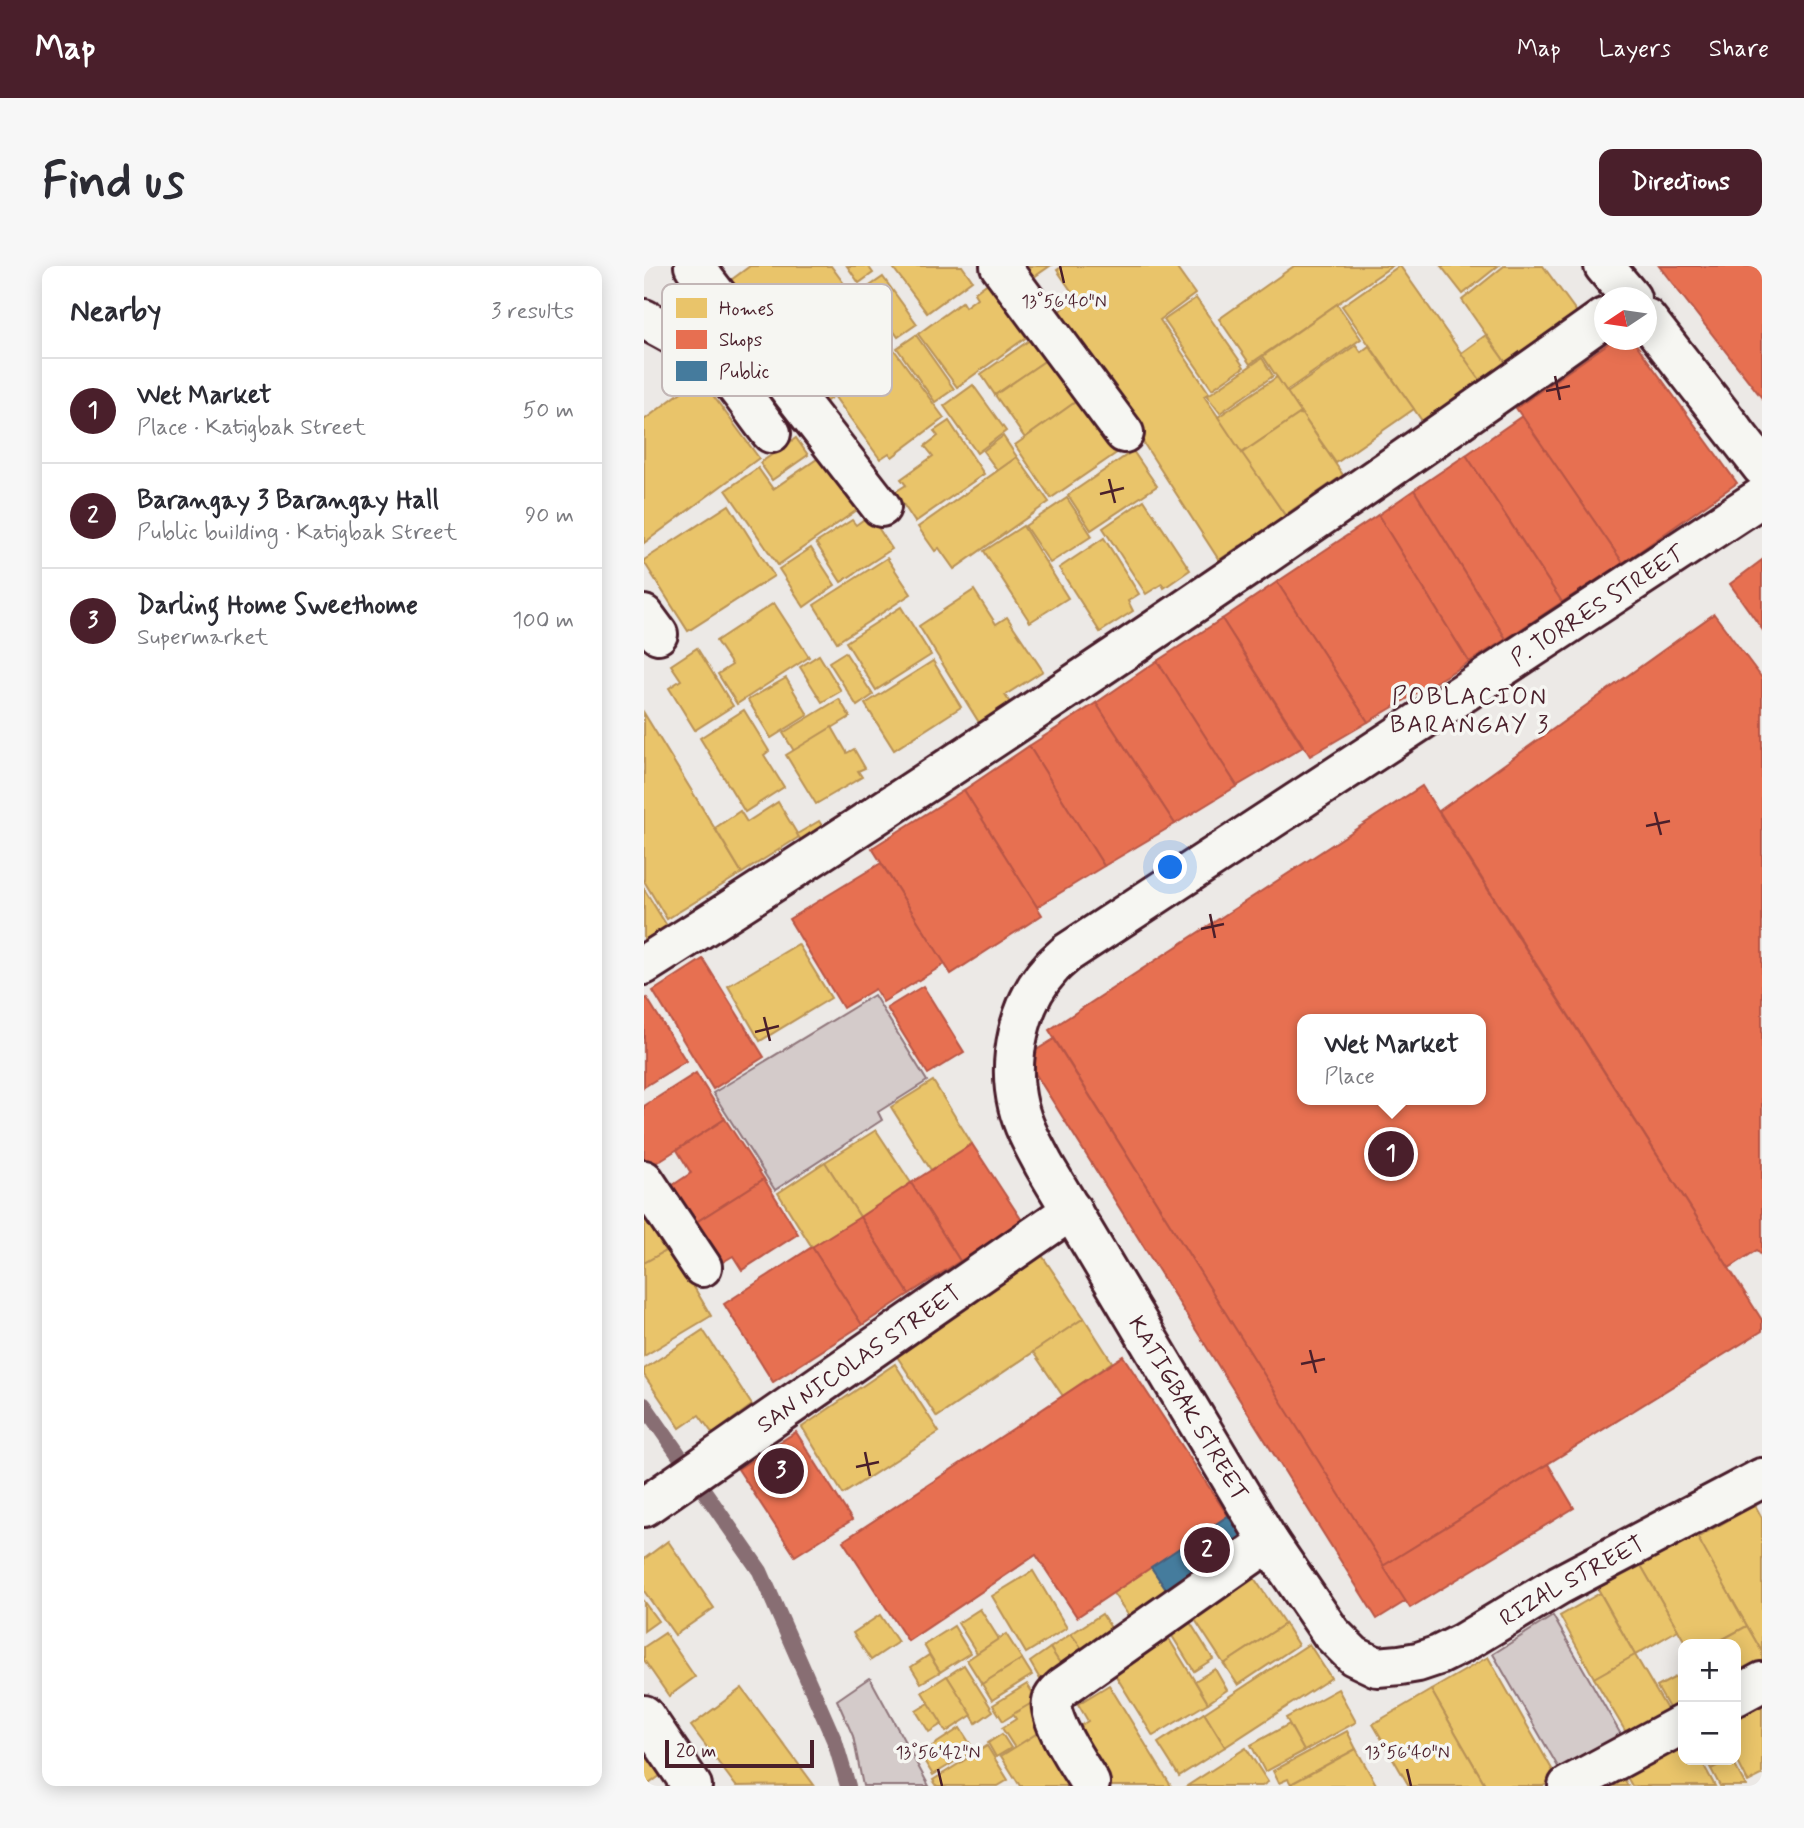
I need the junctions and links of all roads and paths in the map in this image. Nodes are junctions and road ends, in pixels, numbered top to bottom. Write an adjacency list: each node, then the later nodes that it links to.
1 (694, 266): 4 (street)
2 (1000, 266): 13 (street)
3 (1604, 266): 5 (street)
4 (708, 284)
5 (1622, 287)
6 (644, 318): 8 (street)
7 (1594, 326): 17 (street)
8 (662, 329)
9 (1657, 331): 14 (street)
10 (742, 396): 12 (street)
11 (795, 396): 16 (street)
12 (771, 433)
13 (1124, 433)
14 (1762, 467)
15 (1762, 497): 18 (street, P. TORRES STREET)
16 (881, 507)
17 (644, 965)
18 (1026, 1129): 20 (street, KATIGBAK STREET)
19 (644, 1180): 21 (street)
20 (1072, 1210): 23 (street, SAN NICOLAS STREET); 24 (street, KATIGBAK STREET)
21 (702, 1267)
22 (1762, 1478): 25 (street, RIZAL STREET)
23 (654, 1499)
24 (1269, 1542): 25 (street, KATIGBAK STREET); 30 (street)
25 (1377, 1667)
26 (1762, 1682): 27 (street)
27 (1741, 1693)
28 (644, 1715): 31 (street)
29 (1678, 1727): 32 (street)
30 (1090, 1783)
31 (692, 1786)
32 (1568, 1786)

